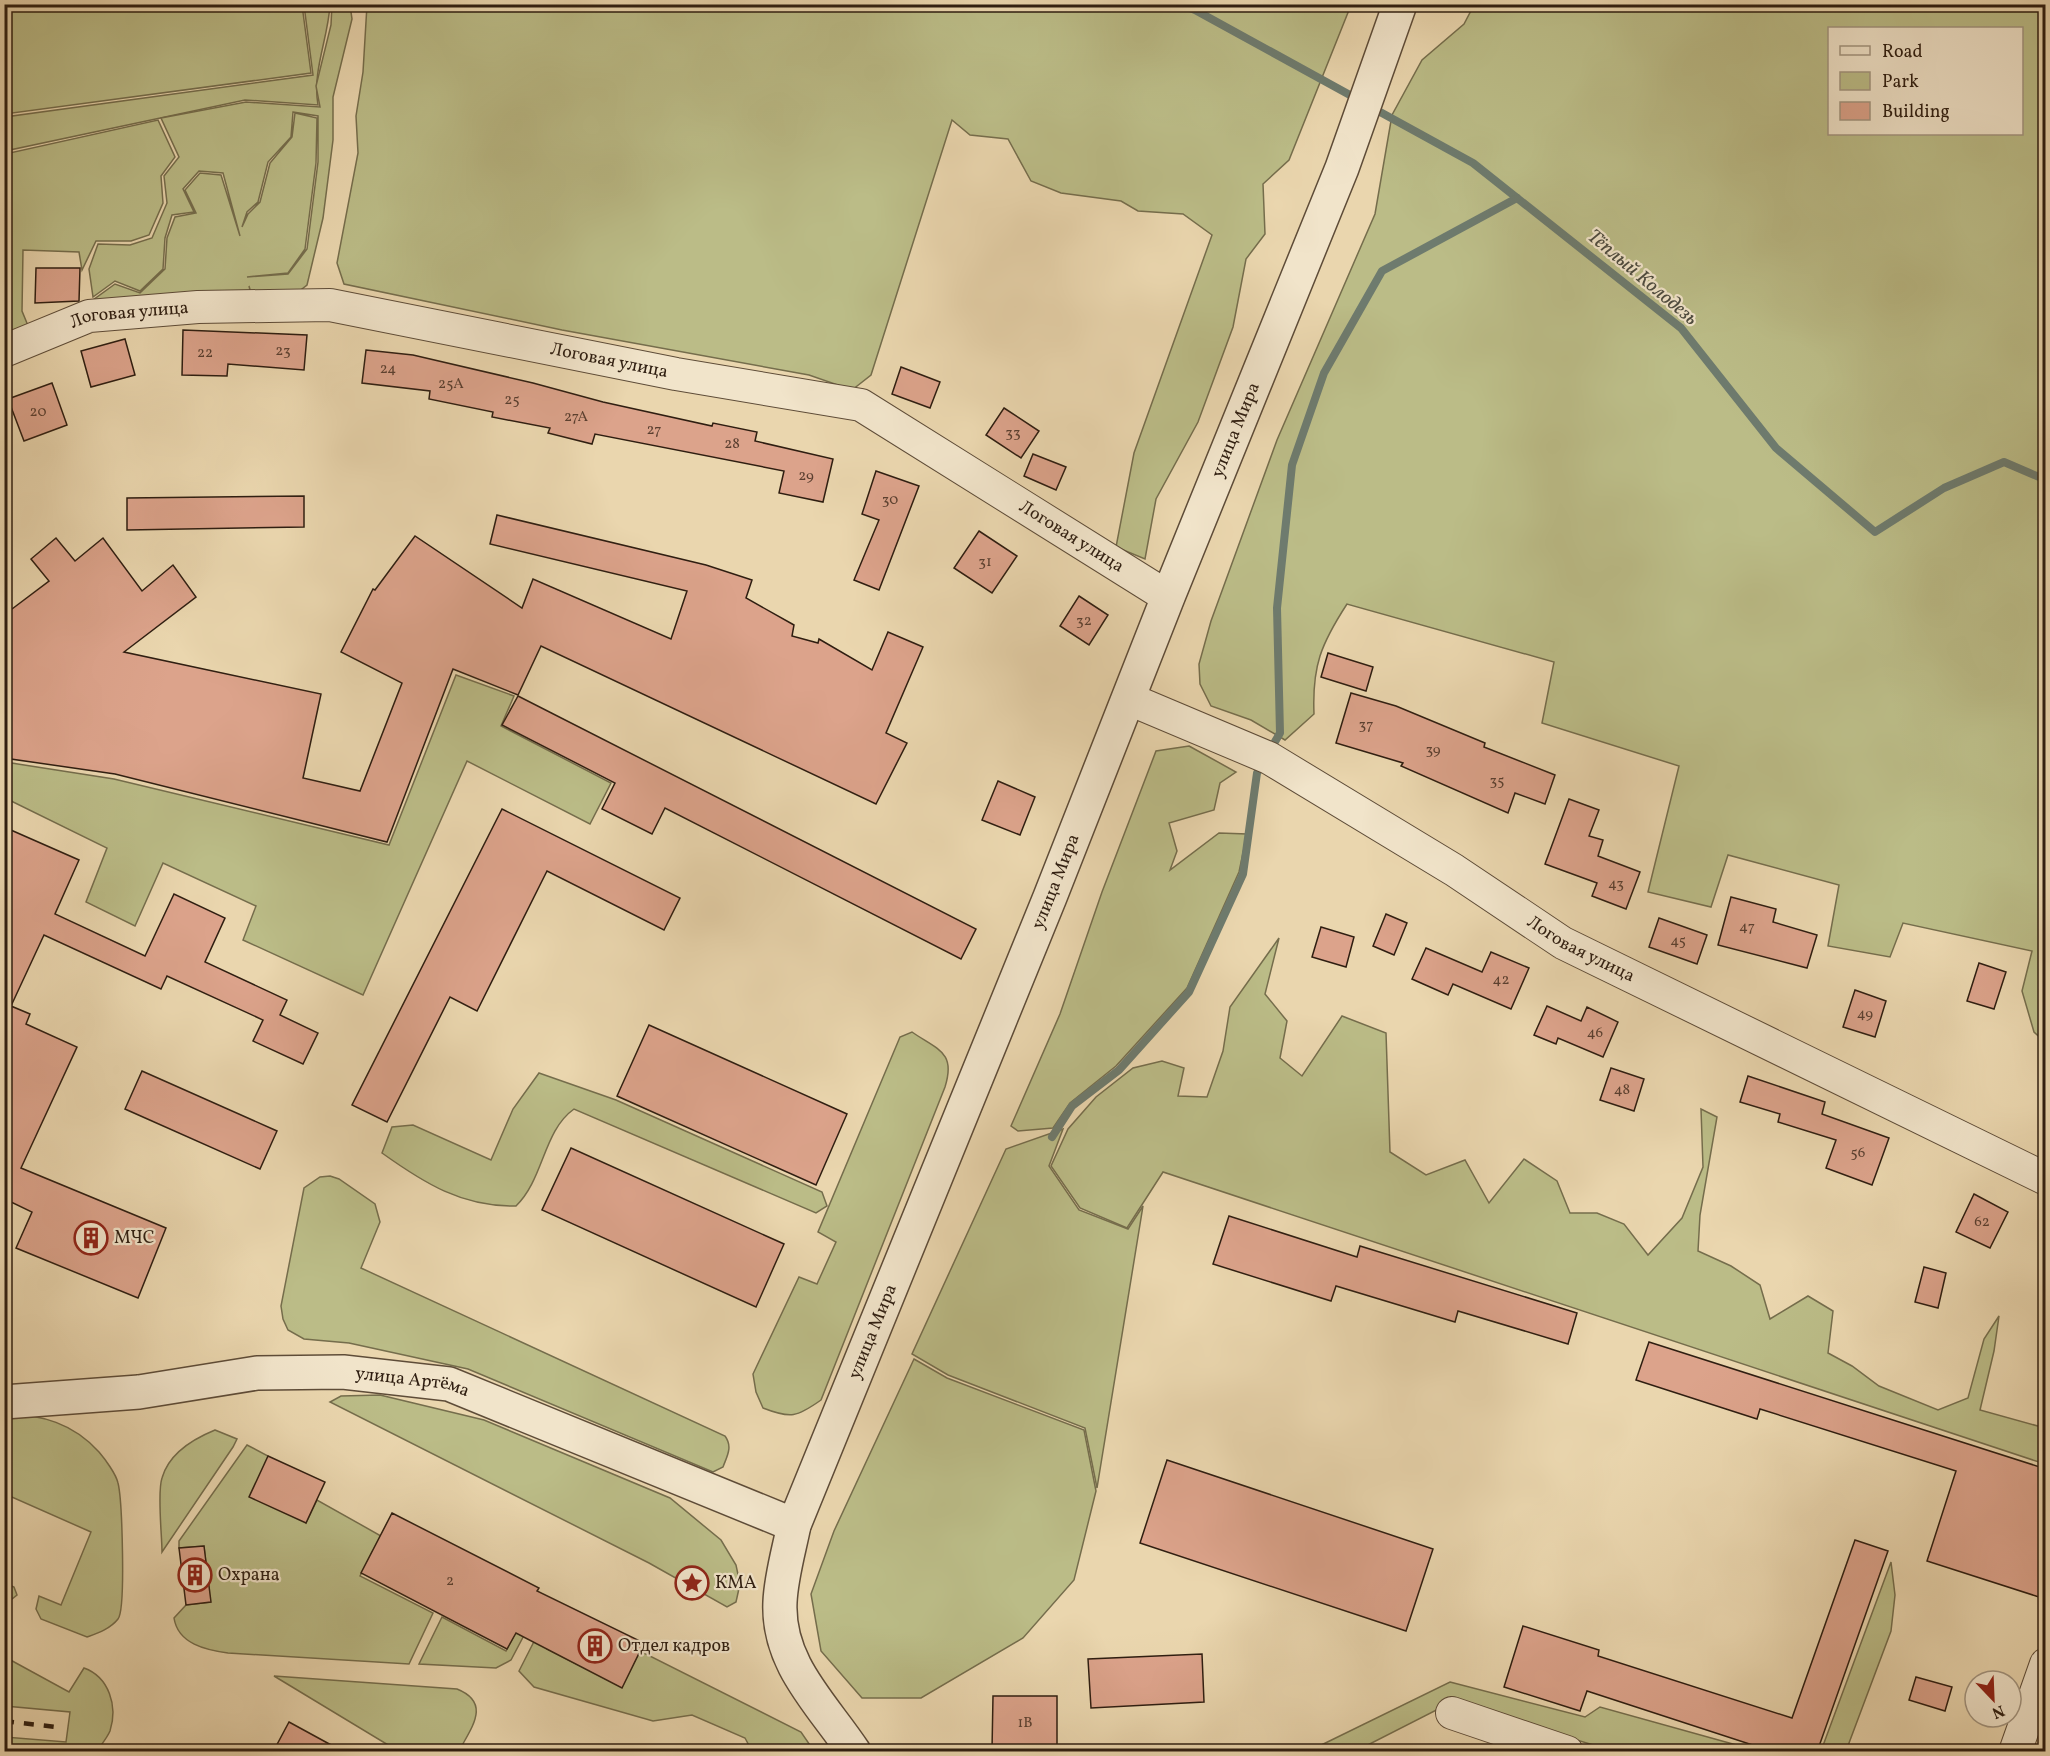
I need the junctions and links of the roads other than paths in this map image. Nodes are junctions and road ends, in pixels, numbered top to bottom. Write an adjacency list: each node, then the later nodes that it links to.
1 (1398, 9): 3 (street, улица Мира)
2 (4, 351): 3 (street, Логовая улица)
3 (1168, 597): 4 (street, улица Мира)
4 (1129, 699): 5 (street, Логовая улица); 7 (street, улица Мира)
5 (2046, 1179)
6 (4, 1402): 7 (street, улица Артёма)
7 (794, 1525): 10 (street, улица Мира)
8 (2046, 1664): 14 (street)
9 (1452, 1713): 13 (street)
10 (834, 1721): 11 (street, улица Мира); 12 (street)
11 (854, 1752)
12 (869, 1752)
13 (1567, 1752)
14 (2015, 1752)

